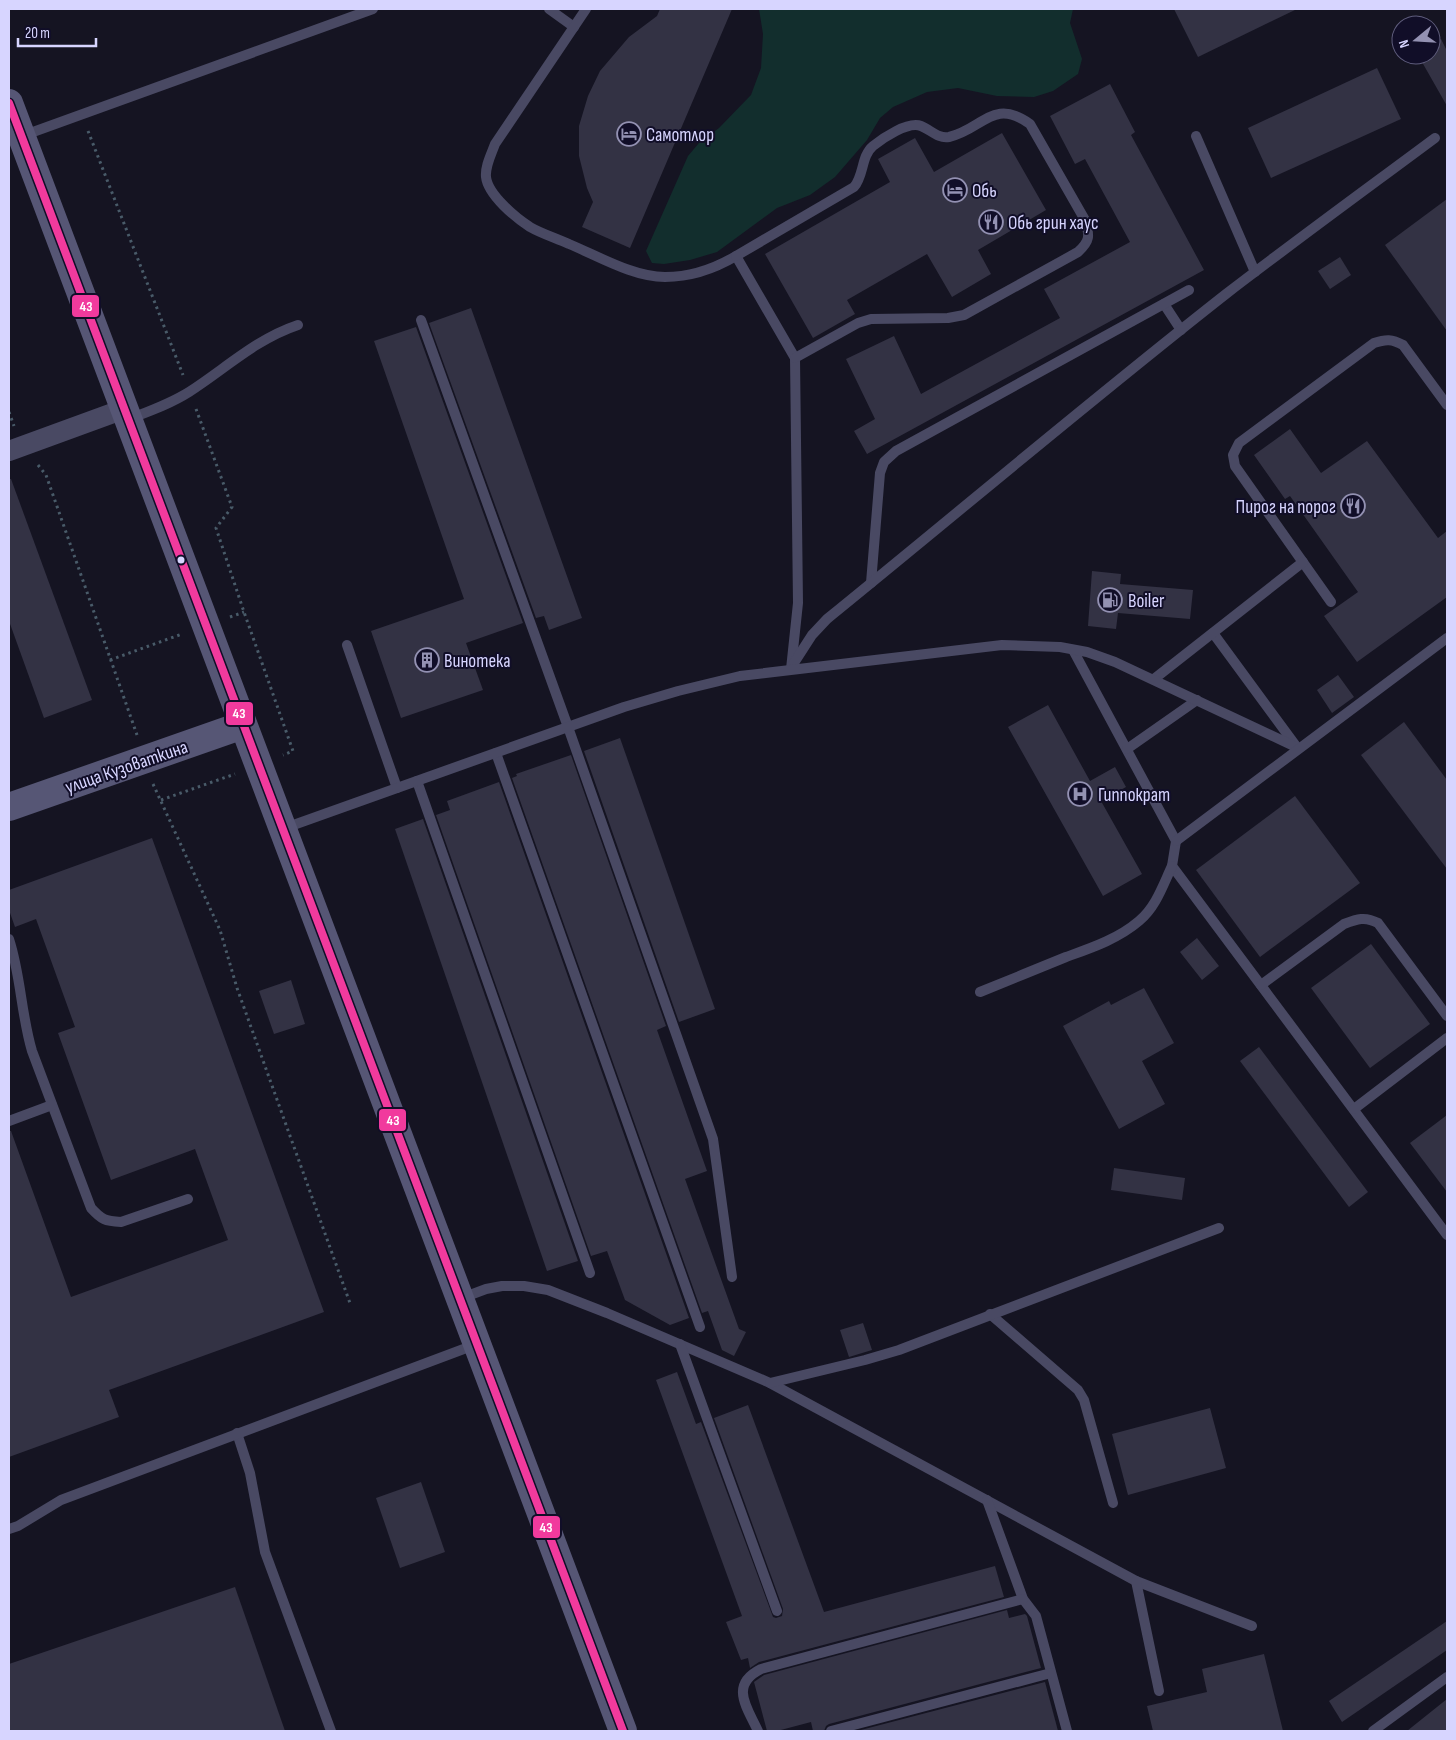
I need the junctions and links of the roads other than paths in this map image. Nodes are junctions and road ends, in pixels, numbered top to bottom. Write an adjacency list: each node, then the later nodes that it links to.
1 (373, 9): 6 (lane)
2 (549, 9): 4 (lane)
3 (586, 9): 4 (lane)
4 (574, 27): 9 (lane)
5 (9, 103): 6 (main road)
6 (21, 136): 18 (main road)
7 (1196, 136): 10 (lane)
8 (1435, 138): 10 (lane)
9 (736, 256): 16 (lane); 16 (lane)
10 (1255, 272): 15 (lane)
11 (1189, 290): 12 (lane)
12 (1164, 304): 15 (lane); 21 (lane)
13 (421, 320): 31 (lane)
14 (298, 325): 18 (lane)
15 (1181, 330): 21 (lane)
16 (795, 358): 27 (lane)
17 (1447, 406): 20 (lane)
18 (126, 414): 19 (street); 30 (main road)
19 (9, 451)
20 (1303, 562): 22 (lane); 23 (lane)
21 (872, 583): 27 (lane)
22 (1331, 602)
23 (1212, 633): 28 (lane); 32 (lane)
24 (1447, 638): 32 (lane)
25 (348, 645): 36 (lane)
26 (1073, 650): 27 (lane); 28 (lane); 33 (lane)
27 (791, 669): 31 (lane)
28 (1154, 679): 29 (lane)
29 (1197, 700): 32 (lane); 33 (lane)
30 (243, 725): 37 (main road, улица Кузоваткина); 38 (main road)
31 (568, 727): 34 (lane); 53 (lane)
32 (1298, 748): 39 (lane)
33 (1127, 749): 39 (lane)
34 (496, 753): 35 (lane); 56 (lane)
35 (416, 781): 36 (lane); 52 (lane)
36 (398, 788): 38 (lane)
37 (9, 807)
38 (282, 829): 54 (main road)
39 (1176, 841): 40 (lane)
40 (1172, 866): 42 (lane); 43 (lane)
41 (9, 940): 46 (lane)
42 (1261, 985): 44 (lane); 47 (lane)
43 (980, 992)
44 (1447, 1016)
45 (1447, 1038): 47 (lane)
46 (52, 1104): 48 (lane); 49 (lane)
47 (1354, 1110): 51 (lane)
48 (9, 1120)
49 (188, 1199)
50 (1219, 1228): 55 (lane)
51 (1447, 1234)
52 (590, 1272)
53 (732, 1277)
54 (461, 1298): 57 (main road); 58 (lane)
55 (990, 1314): 59 (lane); 62 (lane)
56 (700, 1327)
57 (478, 1343): 60 (lane); 72 (main road)
58 (680, 1344): 59 (lane); 66 (lane)
59 (770, 1383): 61 (lane)
60 (237, 1433): 63 (lane); 71 (lane)
61 (986, 1500): 64 (lane); 65 (lane)
62 (1113, 1503)
63 (9, 1529)
64 (1136, 1582): 67 (lane); 70 (lane)
65 (1023, 1599): 68 (lane); 73 (lane)
66 (777, 1611)
67 (1252, 1626)
68 (1051, 1673): 74 (lane); 75 (lane)
69 (1447, 1676): 76 (lane)
70 (1159, 1691)
71 (331, 1731)
72 (623, 1731)
73 (758, 1731)
74 (831, 1731)
75 (1067, 1731)
76 (1373, 1731)

